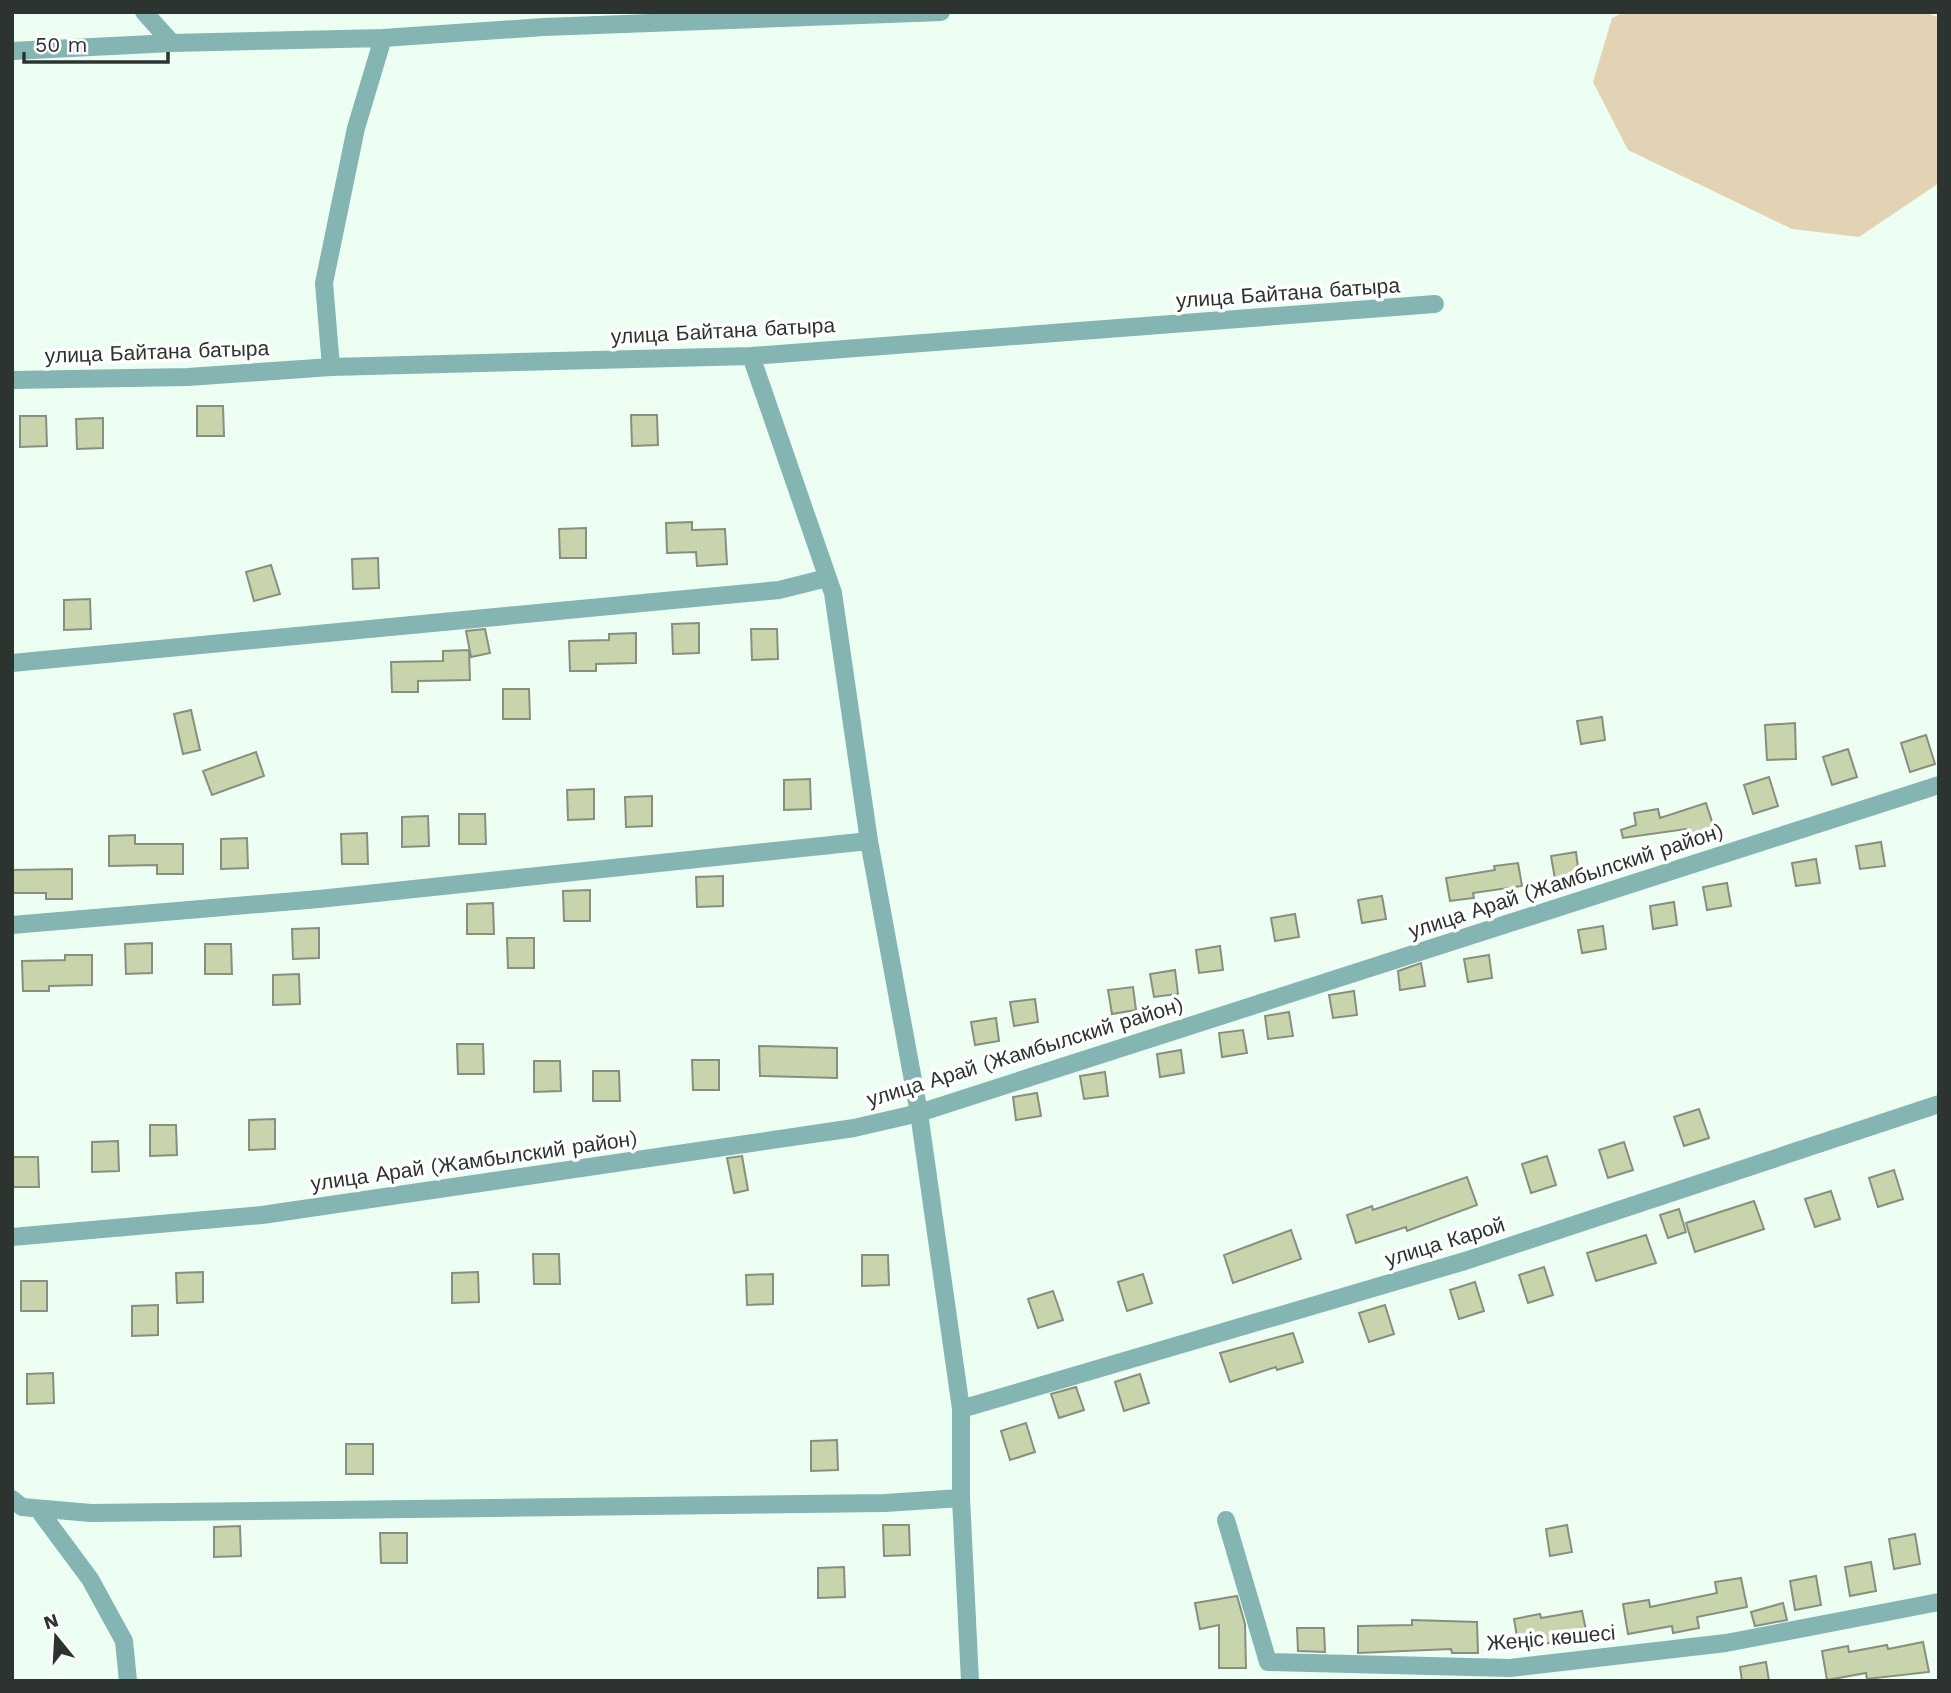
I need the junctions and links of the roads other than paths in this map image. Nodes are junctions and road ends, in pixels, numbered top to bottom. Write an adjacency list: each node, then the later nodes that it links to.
1 (144, 12): 7 (street)
2 (530, 12): 5 (street)
3 (941, 12): 4 (street)
4 (891, 14): 5 (street)
5 (544, 27): 6 (street)
6 (383, 38): 7 (street); 11 (street)
7 (172, 43): 8 (street)
8 (12, 51)
9 (1435, 304): 10 (street, улица Байтана батыра)
10 (751, 356): 11 (street, улица Байтана батыра); 13 (street)
11 (331, 367): 12 (street, улица Байтана батыра)
12 (12, 380)
13 (827, 578): 14 (street); 16 (street)
14 (12, 663)
15 (1939, 785): 19 (street, улица Арай (Жамбылский район))
16 (869, 841): 17 (street); 19 (street)
17 (12, 925)
18 (1939, 1104): 21 (street, улица Карой)
19 (919, 1113): 20 (street, улица Арай (Жамбылский район)); 21 (street)
20 (12, 1237)
21 (961, 1409): 22 (street)
22 (961, 1498): 24 (street); 28 (street)
23 (12, 1499): 24 (street)
24 (38, 1508): 27 (street)
25 (1226, 1520): 26 (street, Жеңіс көшесі)
26 (1939, 1602)
27 (128, 1681)
28 (970, 1681)

